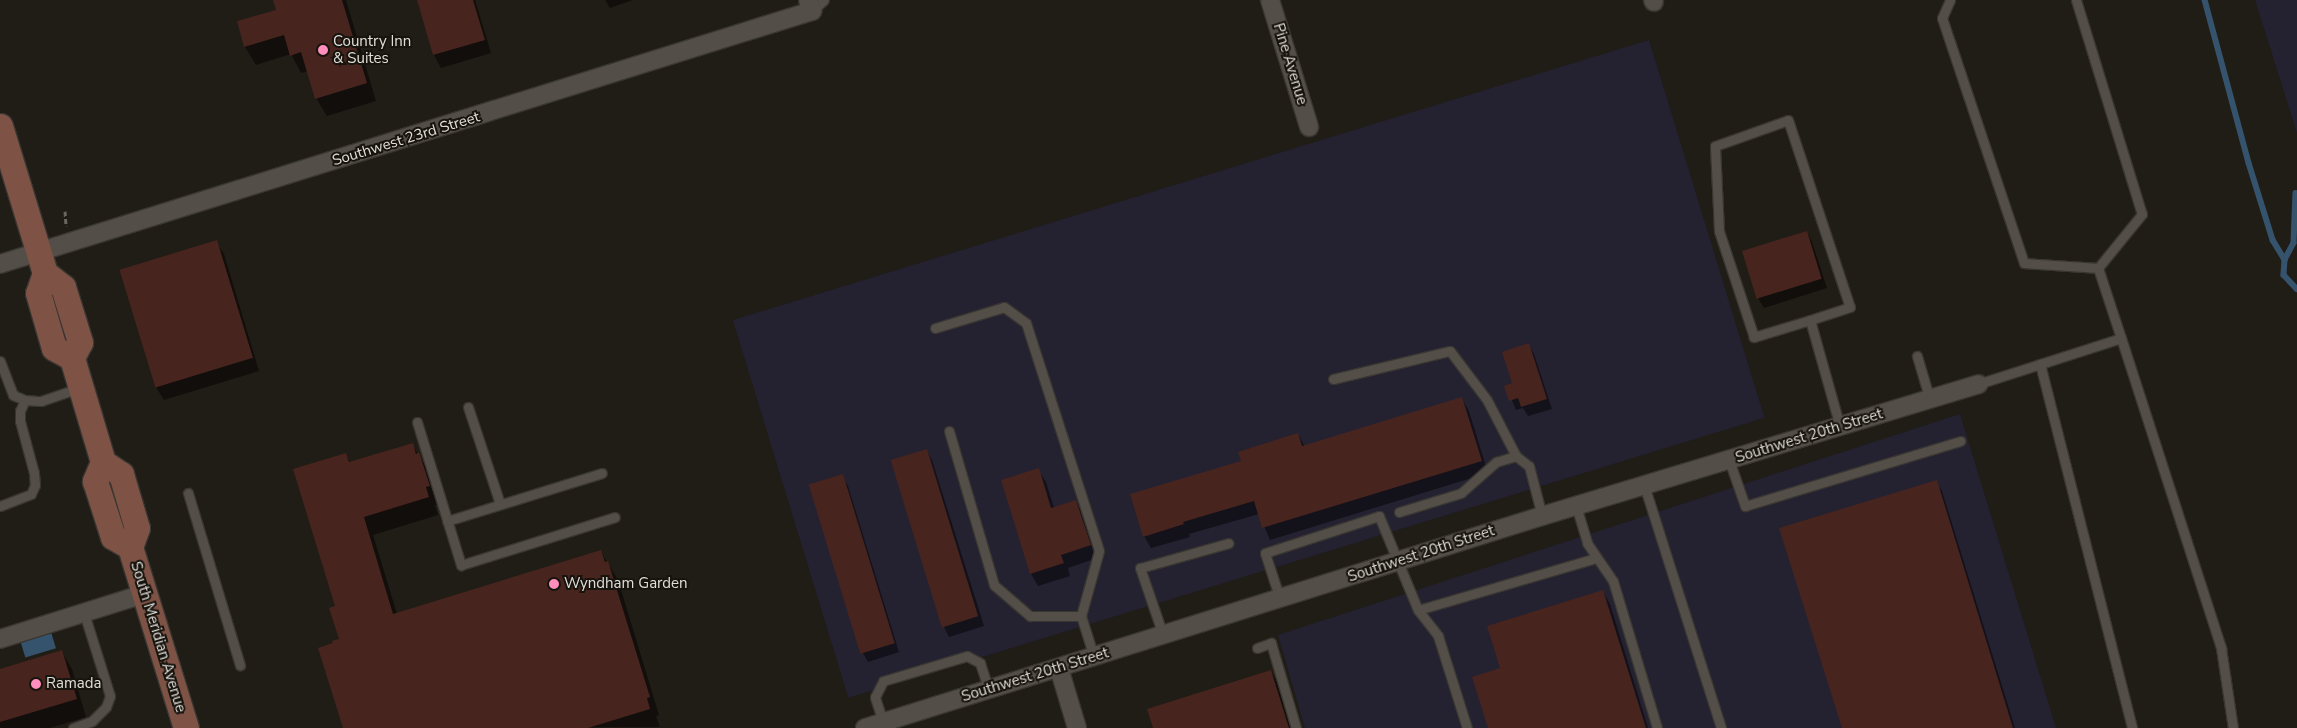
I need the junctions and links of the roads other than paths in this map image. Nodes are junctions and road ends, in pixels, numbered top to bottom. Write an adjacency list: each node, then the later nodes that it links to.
1 (1270, 0): 6 (street, Pine Avenue)
2 (1950, 0): 9 (lane)
3 (2076, 0): 9 (lane)
4 (814, 4): 7 (street, Southwest 23rd Street)
5 (0, 126): 7 (main road)
6 (1309, 127)
7 (41, 263): 8 (street, Southwest 23rd Street); 18 (main road, South Meridian Avenue)
8 (0, 264)
9 (2098, 268): 12 (lane)
10 (1810, 320): 10 (lane); 23 (lane)
11 (935, 328): 45 (lane)
12 (2121, 338): 15 (lane); 63 (lane)
13 (1917, 356): 20 (lane)
14 (0, 361): 19 (lane)
15 (2040, 364): 17 (lane); 62 (lane)
16 (1333, 379): 26 (lane)
17 (1978, 384): 20 (street, Southwest 20th Street)
18 (81, 388): 19 (lane); 41 (main road, South Meridian Avenue)
19 (25, 400): 32 (lane)
20 (1930, 400): 23 (street, Southwest 20th Street)
21 (468, 407): 31 (lane)
22 (417, 422): 37 (lane)
23 (1840, 427): 27 (street, Southwest 20th Street)
24 (949, 431): 45 (lane)
25 (1960, 441): 27 (lane)
26 (1516, 456): 34 (lane); 35 (lane)
27 (1728, 460): 29 (street, Southwest 20th Street)
28 (602, 473): 31 (lane)
29 (1644, 486): 33 (street, Southwest 20th Street); 61 (lane)
30 (188, 492): 50 (lane)
31 (500, 504): 37 (lane)
32 (0, 506)
33 (1576, 506): 35 (street, Southwest 20th Street); 39 (lane)
34 (1398, 512)
35 (1542, 516): 40 (street, Southwest 20th Street)
36 (615, 517): 37 (lane)
37 (447, 521)
38 (1229, 543): 46 (lane)
39 (1596, 558): 43 (lane); 60 (lane)
40 (1397, 562): 42 (street, Southwest 20th Street); 42 (lane); 43 (lane)
41 (144, 594): 44 (street); 55 (main road, South Meridian Avenue)
42 (1280, 599): 46 (street, Southwest 20th Street)
43 (1418, 610): 59 (lane)
44 (84, 613): 47 (street); 54 (lane)
45 (1080, 616): 49 (lane)
46 (1163, 635): 49 (street, Southwest 20th Street)
47 (0, 639)
48 (1256, 648): 58 (lane)
49 (1094, 657): 51 (street, Southwest 20th Street)
50 (240, 665)
51 (1059, 668): 52 (street, Southwest 20th Street); 57 (street)
52 (989, 690): 53 (street, Southwest 20th Street); 53 (lane)
53 (883, 722): 56 (street, Southwest 20th Street)
54 (73, 728)
55 (186, 728)
56 (866, 728)
57 (1077, 728)
58 (1296, 728)
59 (1467, 728)
60 (1657, 728)
61 (1721, 728)
62 (2132, 728)
63 (2233, 728)

